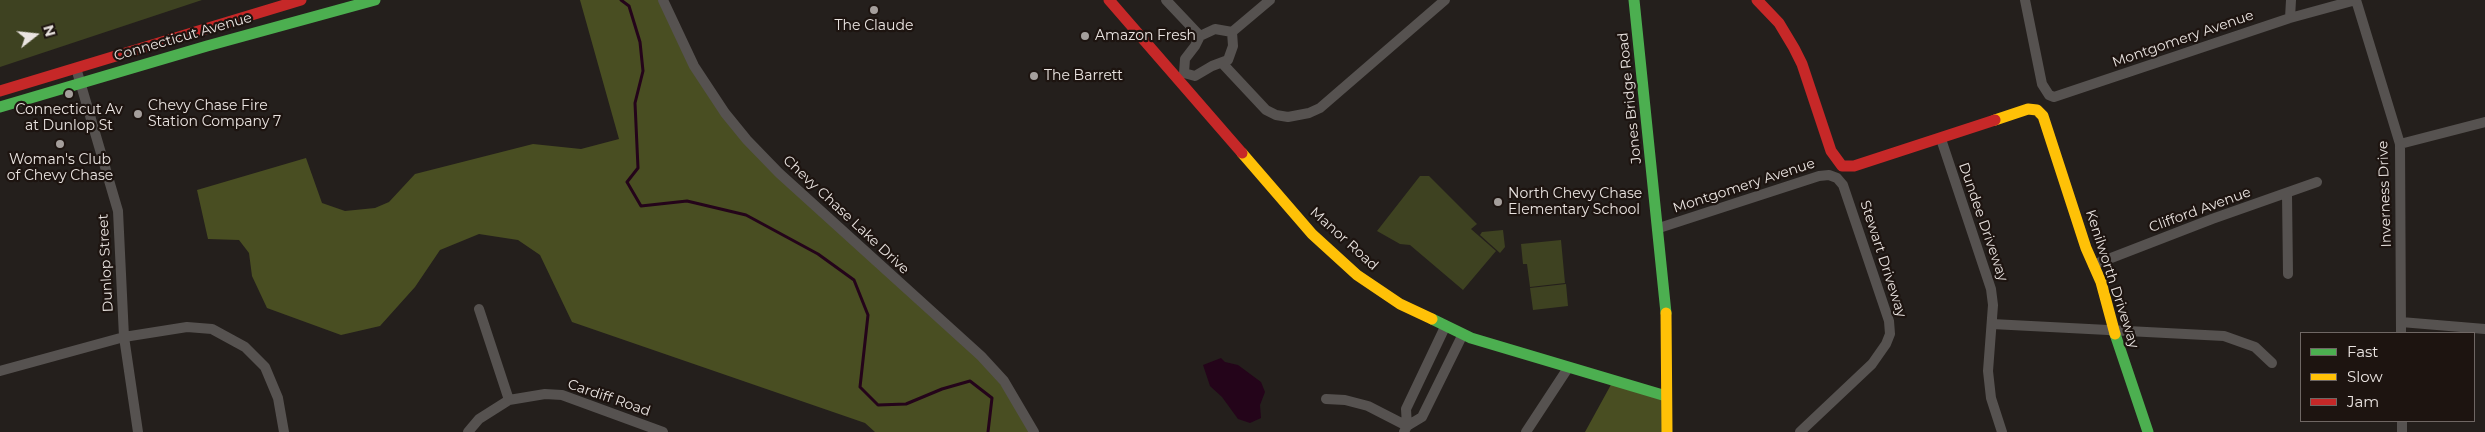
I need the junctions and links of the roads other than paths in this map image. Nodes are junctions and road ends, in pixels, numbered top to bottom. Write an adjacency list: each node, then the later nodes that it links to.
1 (301, 0): 17 (street, Connecticut Avenue)
2 (375, 0): 19 (street, Connecticut Avenue)
3 (663, 0): 51 (street, Chevy Chase Lake Drive)
4 (1109, 0): 18 (street, Manor Road)
5 (1166, 0): 15 (street)
6 (1270, 0): 14 (street)
7 (1445, 0): 16 (street)
8 (1634, 0): 28 (street, Jones Bridge Road)
9 (1757, 0): 23 (street)
10 (2025, 0): 13 (street, Montgomery Avenue)
11 (2291, 0): 13 (street)
12 (2356, 0): 13 (street, Montgomery Avenue); 24 (street, Inverness Drive)
13 (2290, 18)
14 (1232, 32): 15 (street); 16 (street)
15 (1200, 36): 18 (street)
16 (1222, 64): 18 (street)
17 (76, 68): 19 (street, Dunlop Street); 20 (street, Connecticut Avenue)
18 (1181, 76): 34 (street, Manor Road)
19 (80, 82): 21 (street, Connecticut Avenue); 39 (street, Dunlop Street)
20 (0, 91)
21 (0, 107)
22 (2485, 122): 24 (street)
23 (1941, 139): 29 (street, Kenilworth Driveway); 33 (street, Dundee Driveway)
24 (2400, 144): 32 (street, Inverness Drive)
25 (1837, 178): 28 (street, Montgomery Avenue); 54 (street, Stewart Driveway)
26 (2317, 182): 27 (street, Clifford Avenue)
27 (2287, 194): 29 (street, Clifford Avenue); 30 (street)
28 (1660, 228): 43 (street, Jones Bridge Road)
29 (2093, 265): 35 (street, Kenilworth Driveway)
30 (2288, 274)
31 (479, 309): 45 (street)
32 (2401, 322): 36 (street); 37 (street, Inverness Drive)
33 (1992, 324): 35 (street); 55 (street, Dundee Driveway)
34 (1445, 326): 38 (street, Manor Road); 46 (street)
35 (2113, 329): 40 (street); 56 (street, Kenilworth Driveway)
36 (2485, 329)
37 (2401, 332)
38 (1463, 334): 41 (street, Manor Road); 46 (street)
39 (124, 337): 42 (street); 47 (street, Dunlop Street); 48 (street)
40 (2272, 363)
41 (1568, 368): 43 (street, Manor Road); 52 (street)
42 (0, 372)
43 (1666, 396): 53 (street, Jones Bridge Road)
44 (1326, 399): 46 (street)
45 (509, 400): 49 (street, Cardiff Road); 50 (street, Cardiff Road)
46 (1405, 429)
47 (138, 432)
48 (284, 432)
49 (468, 432)
50 (663, 432)
51 (1034, 432)
52 (1526, 432)
53 (1667, 432)
54 (1800, 432)
55 (2002, 432)
56 (2148, 432)

